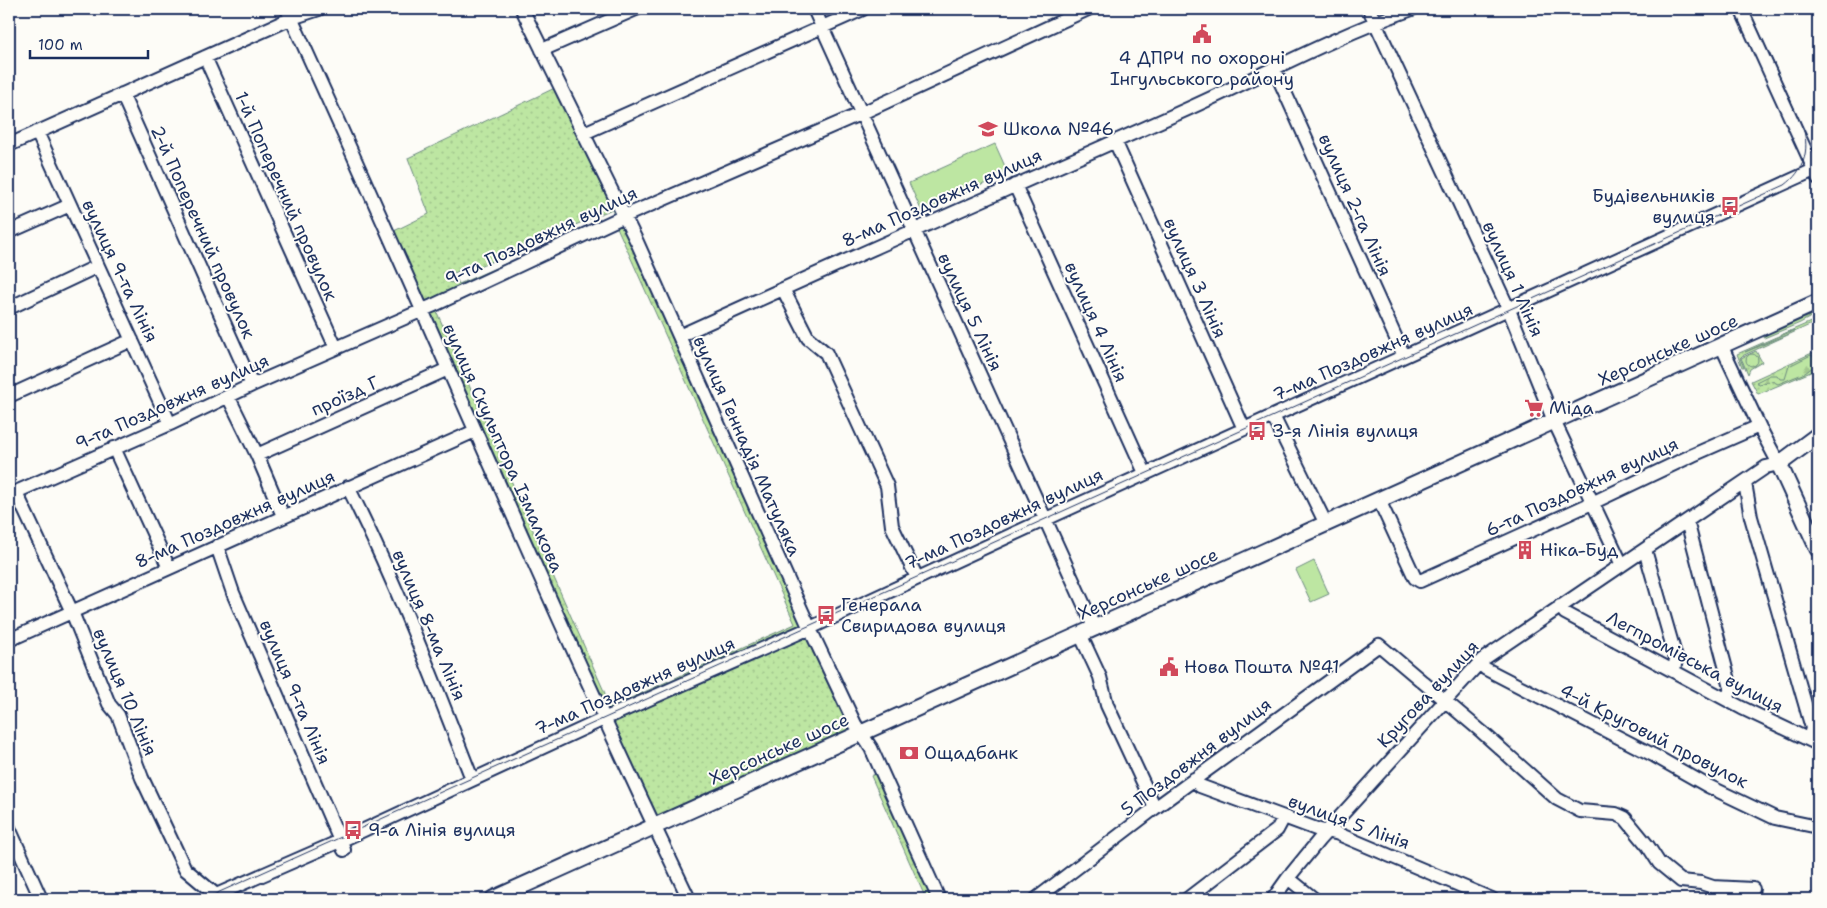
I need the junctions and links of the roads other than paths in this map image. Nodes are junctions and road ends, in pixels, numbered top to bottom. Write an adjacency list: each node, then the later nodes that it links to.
1 (319, 9): 10 (street)
2 (522, 9): 13 (street, вулиця Геннадія Матуляка)
3 (636, 9): 13 (street)
4 (814, 9): 12 (street, вулиця 5 Лінія)
5 (863, 9): 12 (street)
6 (1088, 9): 17 (street, 9-та Поздовжня вулиця)
7 (1369, 9): 11 (street, вулиця 1 Лінія)
8 (1412, 9): 11 (street, 8-ма Поздовжня вулиця)
9 (1741, 9): 22 (street)
10 (290, 13): 14 (street); 32 (street, вулиця Скульптора Ізмалкова)
11 (1375, 22): 15 (street, 8-ма Поздовжня вулиця); 33 (street, вулиця 1 Лінія)
12 (822, 28): 17 (street, вулиця 5 Лінія); 19 (street)
13 (542, 50): 19 (street, вулиця Геннадія Матуляка)
14 (205, 57): 16 (street); 37 (street, 1-й Поперечний провулок)
15 (1274, 68): 20 (street, 8-ма Поздовжня вулиця); 38 (street, вулиця 2-га Лінія)
16 (122, 94): 18 (street); 40 (street, 2-й Поперечний провулок)
17 (862, 113): 25 (street, 9-та Поздовжня вулиця); 26 (street, вулиця 5 Лінія)
18 (37, 132): 21 (street); 24 (street, вулиця 9-та Лінія)
19 (584, 133): 25 (street, вулиця Геннадія Матуляка)
20 (1115, 141): 23 (street, 8-ма Поздовжня вулиця); 47 (street, вулиця 3 Лінія)
21 (9, 145)
22 (1816, 174): 33 (street, 7-ма Поздовжня вулиця)
23 (1015, 185): 26 (street, 8-ма Поздовжня вулиця); 53 (street, вулиця 4 Лінія)
24 (70, 205): 27 (street); 28 (street, вулиця 9-та Лінія)
25 (624, 217): 32 (street, 9-та Поздовжня вулиця); 34 (street, вулиця Геннадія Матуляка)
26 (914, 230): 29 (street, 8-ма Поздовжня вулиця); 60 (street, вулиця 5 Лінія)
27 (9, 232)
28 (98, 266): 31 (street); 35 (street, вулиця 9-та Лінія)
29 (783, 288): 34 (street, 8-ма Поздовжня вулиця); 68 (street)
30 (1818, 302): 36 (main road, Херсонське шосе)
31 (9, 308)
32 (422, 310): 37 (street, 9-та Поздовжня вулиця); 39 (street, вулиця Скульптора Ізмалкова)
33 (1509, 310): 38 (street, 7-ма Поздовжня вулиця); 44 (street, вулиця 1 Лінія)
34 (679, 336): 71 (street, вулиця Геннадія Матуляка)
35 (132, 340): 41 (street); 45 (street, вулиця 9-та Лінія)
36 (1722, 346): 44 (main road, Херсонське шосе); 46 (street)
37 (336, 348): 40 (street, 9-та Поздовжня вулиця)
38 (1404, 356): 43 (street, 7-ма Поздовжня вулиця)
39 (448, 369): 48 (street, вулиця Скульптора Ізмалкова); 51 (street, проїзд Г)
40 (252, 385): 42 (street, 9-та Поздовжня вулиця)
41 (9, 396)
42 (228, 396): 45 (street, 9-та Поздовжня вулиця); 51 (street)
43 (1273, 416): 47 (street, 7-ма Поздовжня вулиця); 62 (street)
44 (1554, 421): 57 (main road, Херсонське шосе); 58 (street, вулиця 1 Лінія)
45 (170, 424): 50 (street, 9-та Поздовжня вулиця)
46 (1759, 426): 52 (street); 58 (street, 6-та Поздовжня вулиця)
47 (1244, 429): 53 (street, 7-ма Поздовжня вулиця)
48 (475, 431): 55 (street, 8-ма Поздовжня вулиця); 79 (street, вулиця Скульптора Ізмалкова)
49 (1818, 435): 52 (main road, Кругова вулиця)
50 (114, 448): 56 (street, 9-та Поздовжня вулиця); 67 (street)
51 (257, 455): 59 (street)
52 (1779, 464): 54 (street, Кругова вулиця); 64 (main road)
53 (1145, 474): 60 (street, 7-ма Поздовжня вулиця)
54 (1745, 483): 61 (street, Кругова вулиця); 81 (street)
55 (348, 487): 59 (street, 8-ма Поздовжня вулиця); 83 (street, вулиця 8-ма Лінія)
56 (12, 494): 70 (street, вулиця 10 Лінія)
57 (1379, 500): 58 (street, 6-та Поздовжня вулиця); 62 (main road, Херсонське шосе)
58 (1592, 503): 66 (street, вулиця 1 Лінія)
59 (283, 516): 63 (street, 8-ма Поздовжня вулиця)
60 (1046, 519): 68 (street, 7-ма Поздовжня вулиця); 72 (street, вулиця 5 Лінія)
61 (1687, 521): 65 (street, Кругова вулиця); 77 (street)
62 (1326, 524): 72 (main road, Херсонське шосе)
63 (217, 546): 67 (street, 8-ма Поздовжня вулиця); 90 (street, вулиця 9-та Лінія)
64 (1818, 549)
65 (1645, 550): 66 (street, Кругова вулиця); 76 (street)
66 (1622, 566): 69 (street, Кругова вулиця)
67 (169, 568): 70 (street, 8-ма Поздовжня вулиця)
68 (917, 578): 71 (street, 7-ма Поздовжня вулиця)
69 (1560, 606): 75 (street, Кругова вулиця); 76 (street, Легпромівська вулиця)
70 (72, 612): 74 (street, 8-ма Поздовжня вулиця); 93 (street, вулиця 10 Лінія)
71 (810, 628): 79 (street, 7-ма Поздовжня вулиця); 80 (street, вулиця Геннадія Матуляка)
72 (1095, 629): 73 (main road, Херсонське шосе)
73 (1081, 636): 80 (main road, Херсонське шосе); 84 (street)
74 (9, 640)
75 (1479, 663): 78 (street, Кругова вулиця); 87 (street, 4-й Круговий провулок)
76 (1672, 670): 77 (street, Легпромівська вулиця)
77 (1727, 700): 81 (street, Легпромівська вулиця)
78 (1444, 701): 82 (street, 5 Поздовжня вулиця); 89 (street, Кругова вулиця); 92 (street)
79 (606, 718): 83 (street, 7-ма Поздовжня вулиця); 86 (street, вулиця Скульптора Ізмалкова)
80 (861, 733): 86 (main road, Херсонське шосе); 97 (street, вулиця Геннадія Матуляка)
81 (1814, 742)
82 (1194, 779): 84 (street, 5 Поздовжня вулиця); 85 (street, вулиця 5 Лінія)
83 (472, 780): 90 (street, 7-ма Поздовжня вулиця)
84 (1155, 808): 98 (street, 5 Поздовжня вулиця)
85 (1284, 817): 89 (street, вулиця 5 Лінія); 99 (street)
86 (654, 826): 95 (main road, Херсонське шосе); 96 (street, вулиця Скульптора Ізмалкова)
87 (1818, 827)
88 (9, 828): 94 (street)
89 (1327, 831): 91 (street, Кругова вулиця); 102 (street, вулиця 5 Лінія)
90 (342, 846): 93 (street, 7-ма Поздовжня вулиця)
91 (1288, 878): 100 (street, Кругова вулиця); 101 (street)
92 (1753, 888)
93 (212, 897)
94 (41, 899)
95 (493, 899)
96 (689, 899)
97 (939, 899)
98 (1036, 899)
99 (1187, 899)
100 (1273, 899)
101 (1314, 899)
102 (1492, 899)

